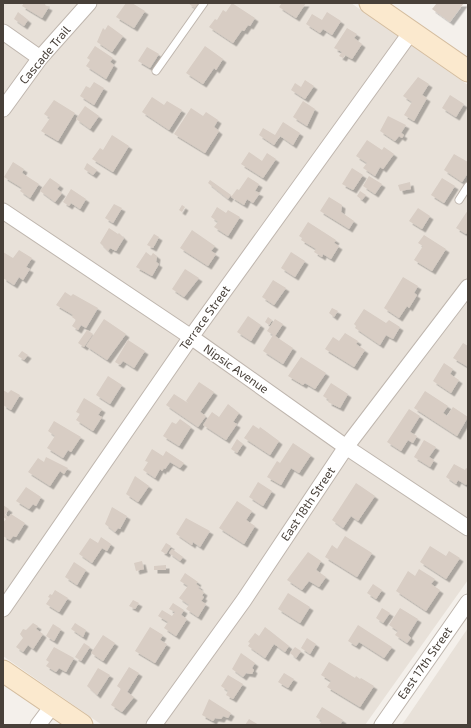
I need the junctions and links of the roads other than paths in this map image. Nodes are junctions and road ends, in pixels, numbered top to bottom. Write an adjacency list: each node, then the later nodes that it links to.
1 (89, 3): 6 (street, Cascade Trail)
2 (204, 3): 8 (lane)
3 (381, 8): 5 (main road)
4 (3, 32): 6 (street)
5 (411, 32): 7 (main road); 14 (street, Terrace Street)
6 (40, 58): 9 (street, Cascade Trail)
7 (465, 63)
8 (156, 71)
9 (3, 109)
10 (468, 186): 11 (lane)
11 (458, 200)
12 (3, 210): 14 (street, Nipsic Avenue)
13 (468, 287): 15 (street, East 18th Street)
14 (191, 337): 15 (street, Nipsic Avenue); 18 (street, Terrace Street)
15 (346, 447): 16 (street, Nipsic Avenue); 24 (street, East 18th Street)
16 (468, 528)
17 (468, 602): 19 (street, East 17th Street)
18 (3, 609)
19 (463, 620): 25 (street, East 17th Street)
20 (3, 670): 21 (main road)
21 (53, 705): 22 (street); 23 (main road)
22 (38, 725)
23 (82, 725)
24 (154, 725)
25 (382, 725)

